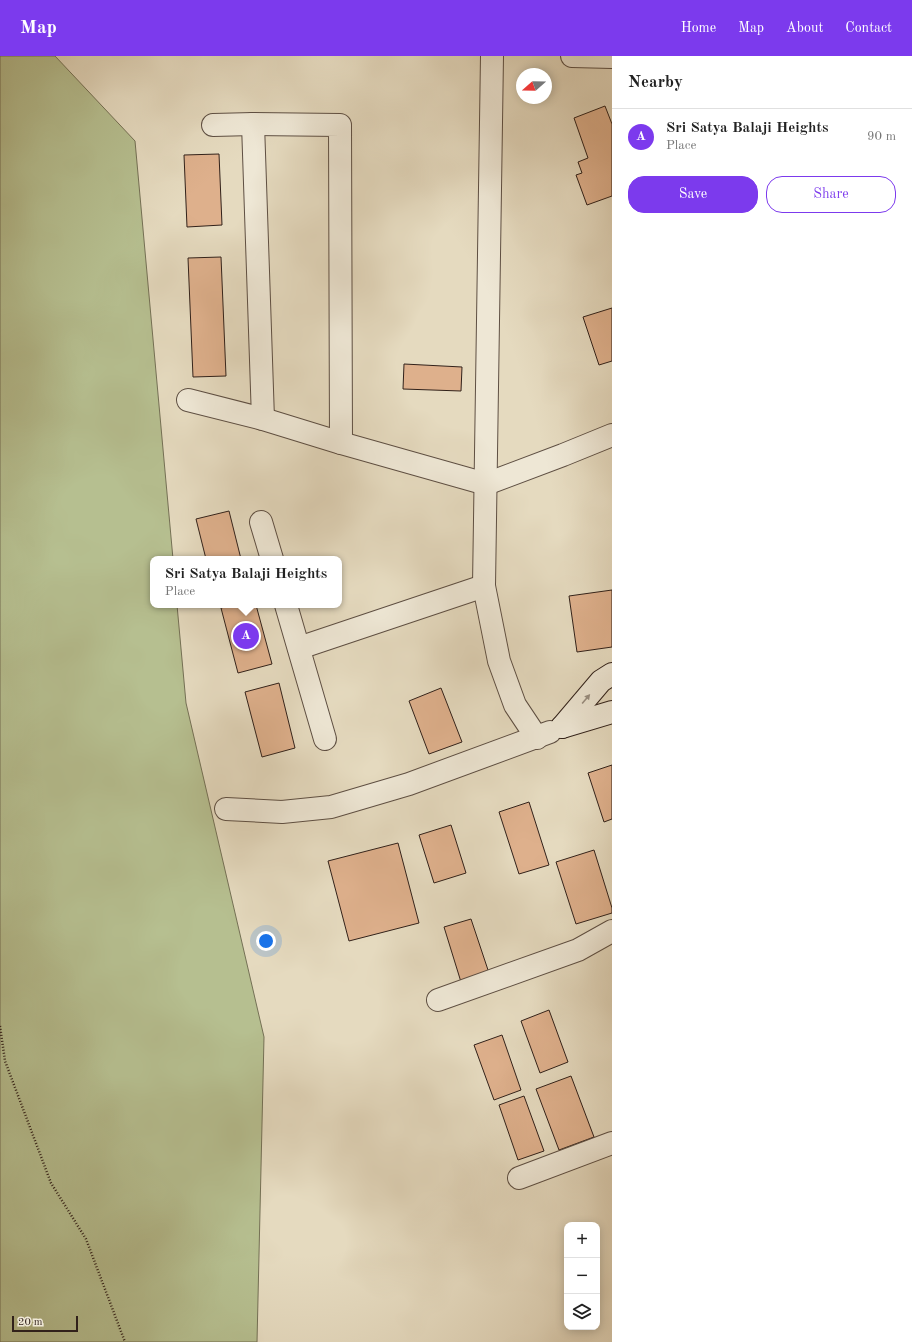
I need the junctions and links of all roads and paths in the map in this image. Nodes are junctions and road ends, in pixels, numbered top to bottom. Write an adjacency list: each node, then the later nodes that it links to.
1 (492, 56): 10 (street)
2 (572, 56): 3 (street)
3 (612, 57)
4 (253, 124): 5 (street); 7 (street); 9 (street)
5 (213, 125)
6 (188, 400): 7 (street)
7 (263, 419): 9 (street)
8 (612, 435): 10 (street)
9 (341, 443): 10 (street)
10 (486, 484): 13 (street)
11 (261, 522): 12 (street)
12 (271, 556)
13 (484, 586): 15 (street); 19 (street)
14 (287, 608): 15 (street)
15 (298, 648): 20 (street)
16 (612, 674): 18 (street, one-way to 16)
17 (612, 712): 18 (street)
18 (562, 727): 19 (street)
19 (537, 738): 21 (street)
20 (325, 739)
21 (226, 809)
22 (612, 932): 23 (street)
23 (438, 1000)
24 (0, 1026): 27 (path)
25 (612, 1143): 26 (street)
26 (519, 1178)
27 (125, 1342)

